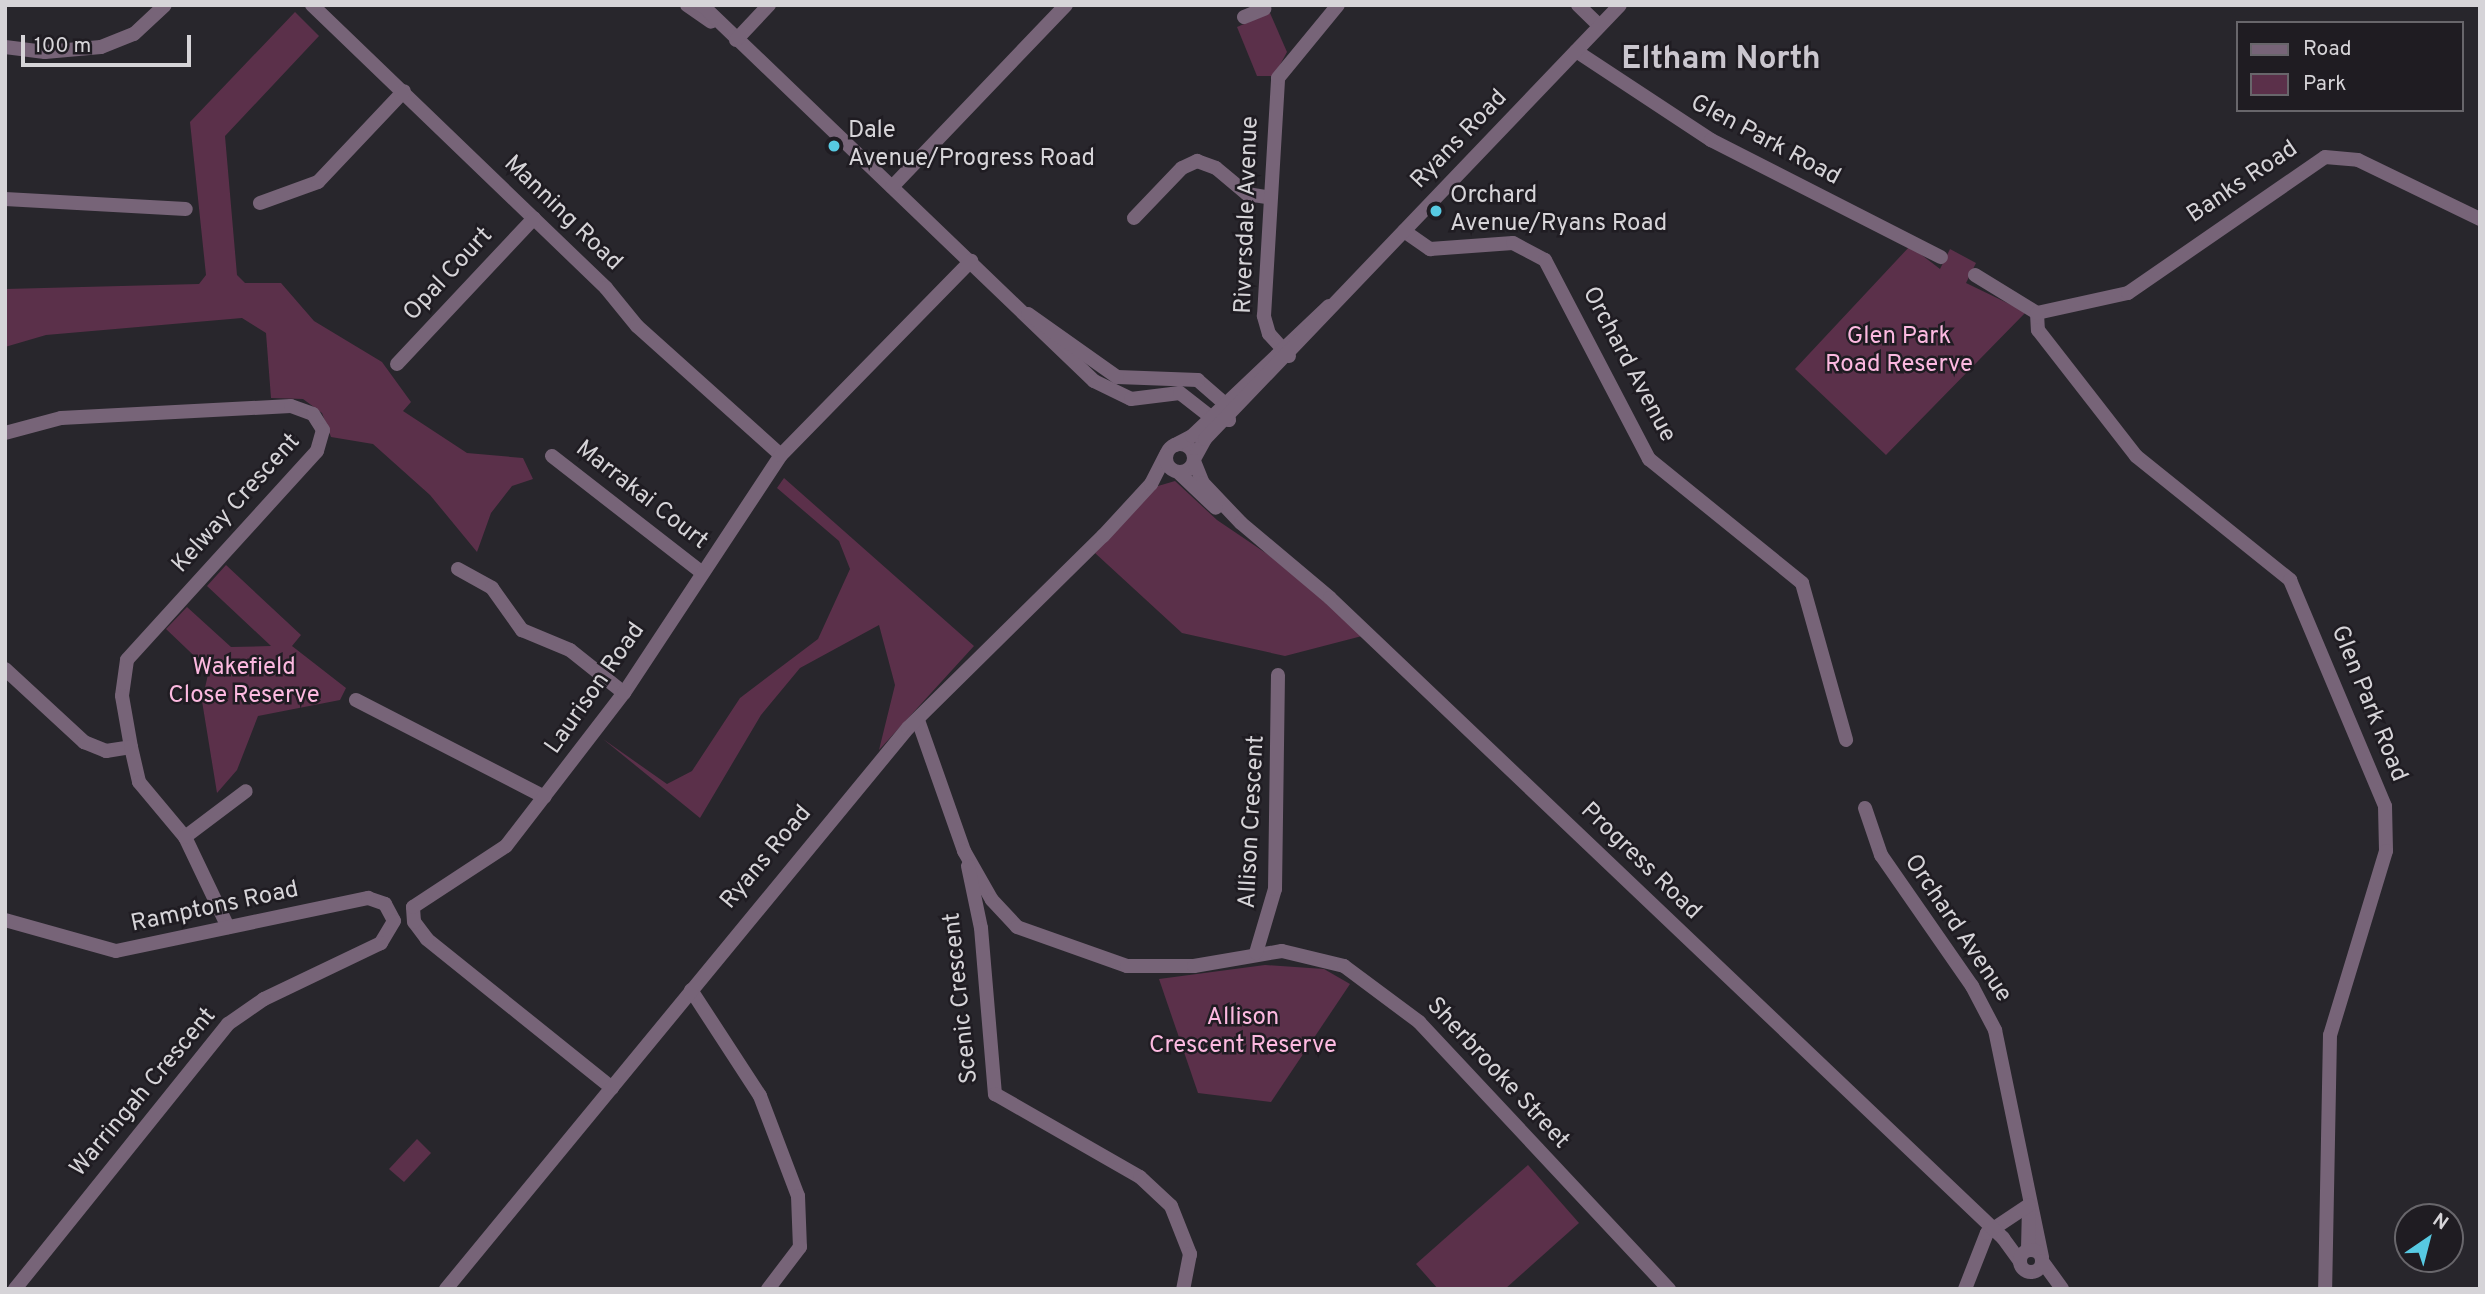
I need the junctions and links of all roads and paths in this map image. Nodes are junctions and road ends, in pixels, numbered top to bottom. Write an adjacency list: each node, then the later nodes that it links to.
1 (165, 5): 12 (street)
2 (312, 5): 14 (street, Manning Road)
3 (687, 5): 11 (street)
4 (702, 5): 11 (street)
5 (769, 5): 11 (street)
6 (1066, 5): 15 (street)
7 (1338, 5): 16 (street, Riversdale Avenue)
8 (1578, 5): 10 (street)
9 (1619, 5): 10 (street, Ryans Road)
10 (1600, 26): 13 (street, Ryans Road)
11 (733, 36): 15 (street)
12 (5, 47)
13 (1576, 51): 23 (street, Ryans Road); 24 (street, Glen Park Road)
14 (404, 91): 18 (street); 20 (street, Manning Road)
15 (892, 187): 25 (street)
16 (1267, 197): 21 (street); 29 (street, Riversdale Avenue)
17 (5, 200): 19 (street)
18 (260, 203)
19 (186, 209)
20 (534, 218): 30 (street, Opal Court); 36 (street, Manning Road)
21 (1134, 218)
22 (2480, 219): 27 (street, Banks Road)
23 (1404, 231): 29 (street, Ryans Road); 49 (street, Orchard Avenue)
24 (1941, 257)
25 (971, 261): 28 (street); 36 (street, Laurison Road)
26 (1975, 275): 27 (street)
27 (2038, 313): 77 (street, Glen Park Road)
28 (1028, 314): 31 (street); 32 (street)
29 (1284, 351): 31 (street, Ryans Road); 33 (street, Ryans Road)
30 (397, 364)
31 (1224, 403): 32 (street, Ryans Road); 33 (street)
32 (1211, 417): 33 (street); 35 (street, Ryans Road)
33 (1229, 420): 38 (street, Ryans Road)
34 (5, 433): 50 (street, Kelway Crescent)
35 (1171, 450): 38 (street); 39 (street, Progress Road); 40 (street, Ryans Road)
36 (781, 455): 43 (street, Laurison Road)
37 (552, 456): 43 (street, Marrakai Court)
38 (1194, 460): 39 (street, Ryans Road); 41 (street, Progress Road)
39 (1177, 472): 40 (street, Ryans Road); 41 (street, Progress Road)
40 (1151, 484): 48 (street, Ryans Road)
41 (1241, 523): 65 (street, Progress Road)
42 (458, 569): 46 (street)
43 (701, 572): 46 (street, Laurison Road)
44 (5, 669): 50 (street)
45 (1278, 675): 59 (street, Allison Crescent)
46 (624, 693): 52 (street, Laurison Road)
47 (356, 700): 52 (street)
48 (919, 723): 55 (street); 60 (street, Ryans Road)
49 (1845, 740)
50 (131, 747): 54 (street)
51 (246, 792): 54 (street)
52 (545, 797): 63 (street, Laurison Road)
53 (1865, 808): 64 (street, Orchard Avenue)
54 (186, 837): 58 (street)
55 (964, 851): 59 (street); 72 (street, Scenic Crescent)
56 (391, 911): 58 (street, Ramptons Road); 69 (street, Warringah Crescent)
57 (5, 920): 58 (street, Ramptons Road)
58 (228, 927)
59 (1256, 953): 73 (street, Sherbrooke Street)
60 (691, 990): 61 (street, Ryans Road); 62 (street)
61 (680, 1004): 62 (street); 63 (street, Ryans Road)
62 (709, 1017): 71 (street)
63 (612, 1088): 70 (street, Ryans Road)
64 (2030, 1203): 65 (street); 66 (street, Orchard Avenue); 67 (street, Orchard Avenue)
65 (1992, 1228): 66 (street, Progress Road); 74 (street)
66 (2025, 1254): 67 (street); 68 (street, Progress Road)
67 (2042, 1259): 68 (street); 76 (street)
68 (2032, 1272): 75 (street)
69 (15, 1289)
70 (446, 1289)
71 (768, 1289)
72 (1183, 1289)
73 (1669, 1289)
74 (1965, 1289)
75 (2053, 1289)
76 (2062, 1289)
77 (2325, 1289)

